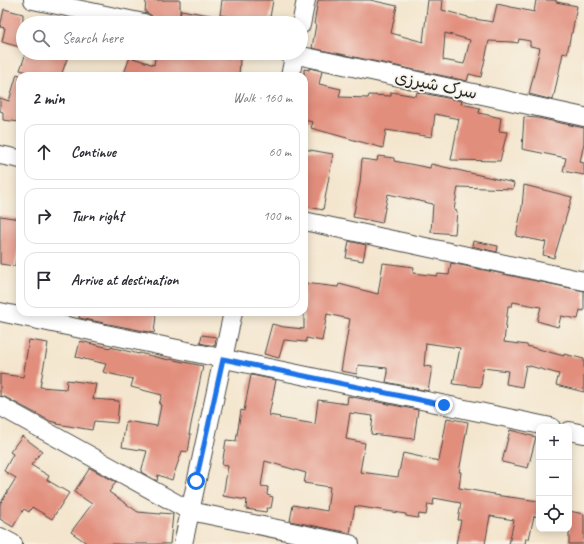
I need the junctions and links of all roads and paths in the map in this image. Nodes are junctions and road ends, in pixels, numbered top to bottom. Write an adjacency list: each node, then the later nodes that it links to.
1 (33, 0): 4 (street)
2 (297, 0): 5 (street)
3 (306, 0): 6 (street)
4 (110, 16)
5 (294, 16)
6 (303, 16)
7 (308, 58): 12 (street, سرک شیرزی)
8 (289, 60): 10 (street)
9 (291, 60): 11 (street)
10 (284, 72)
11 (290, 72)
12 (584, 117)
13 (0, 155): 14 (street)
14 (16, 159)
15 (308, 222): 16 (street)
16 (584, 280)
17 (0, 312): 18 (street)
18 (16, 315)
19 (19, 316): 22 (street)
20 (232, 316): 22 (street)
21 (240, 316): 22 (street)
22 (226, 360): 24 (street); 27 (street)
23 (0, 406): 27 (street)
24 (536, 424)
25 (572, 432): 26 (street)
26 (584, 434)
27 (194, 512): 30 (street); 31 (street); 32 (street)
28 (0, 536): 29 (street)
29 (13, 544)
30 (184, 544)
31 (194, 544)
32 (350, 544)

